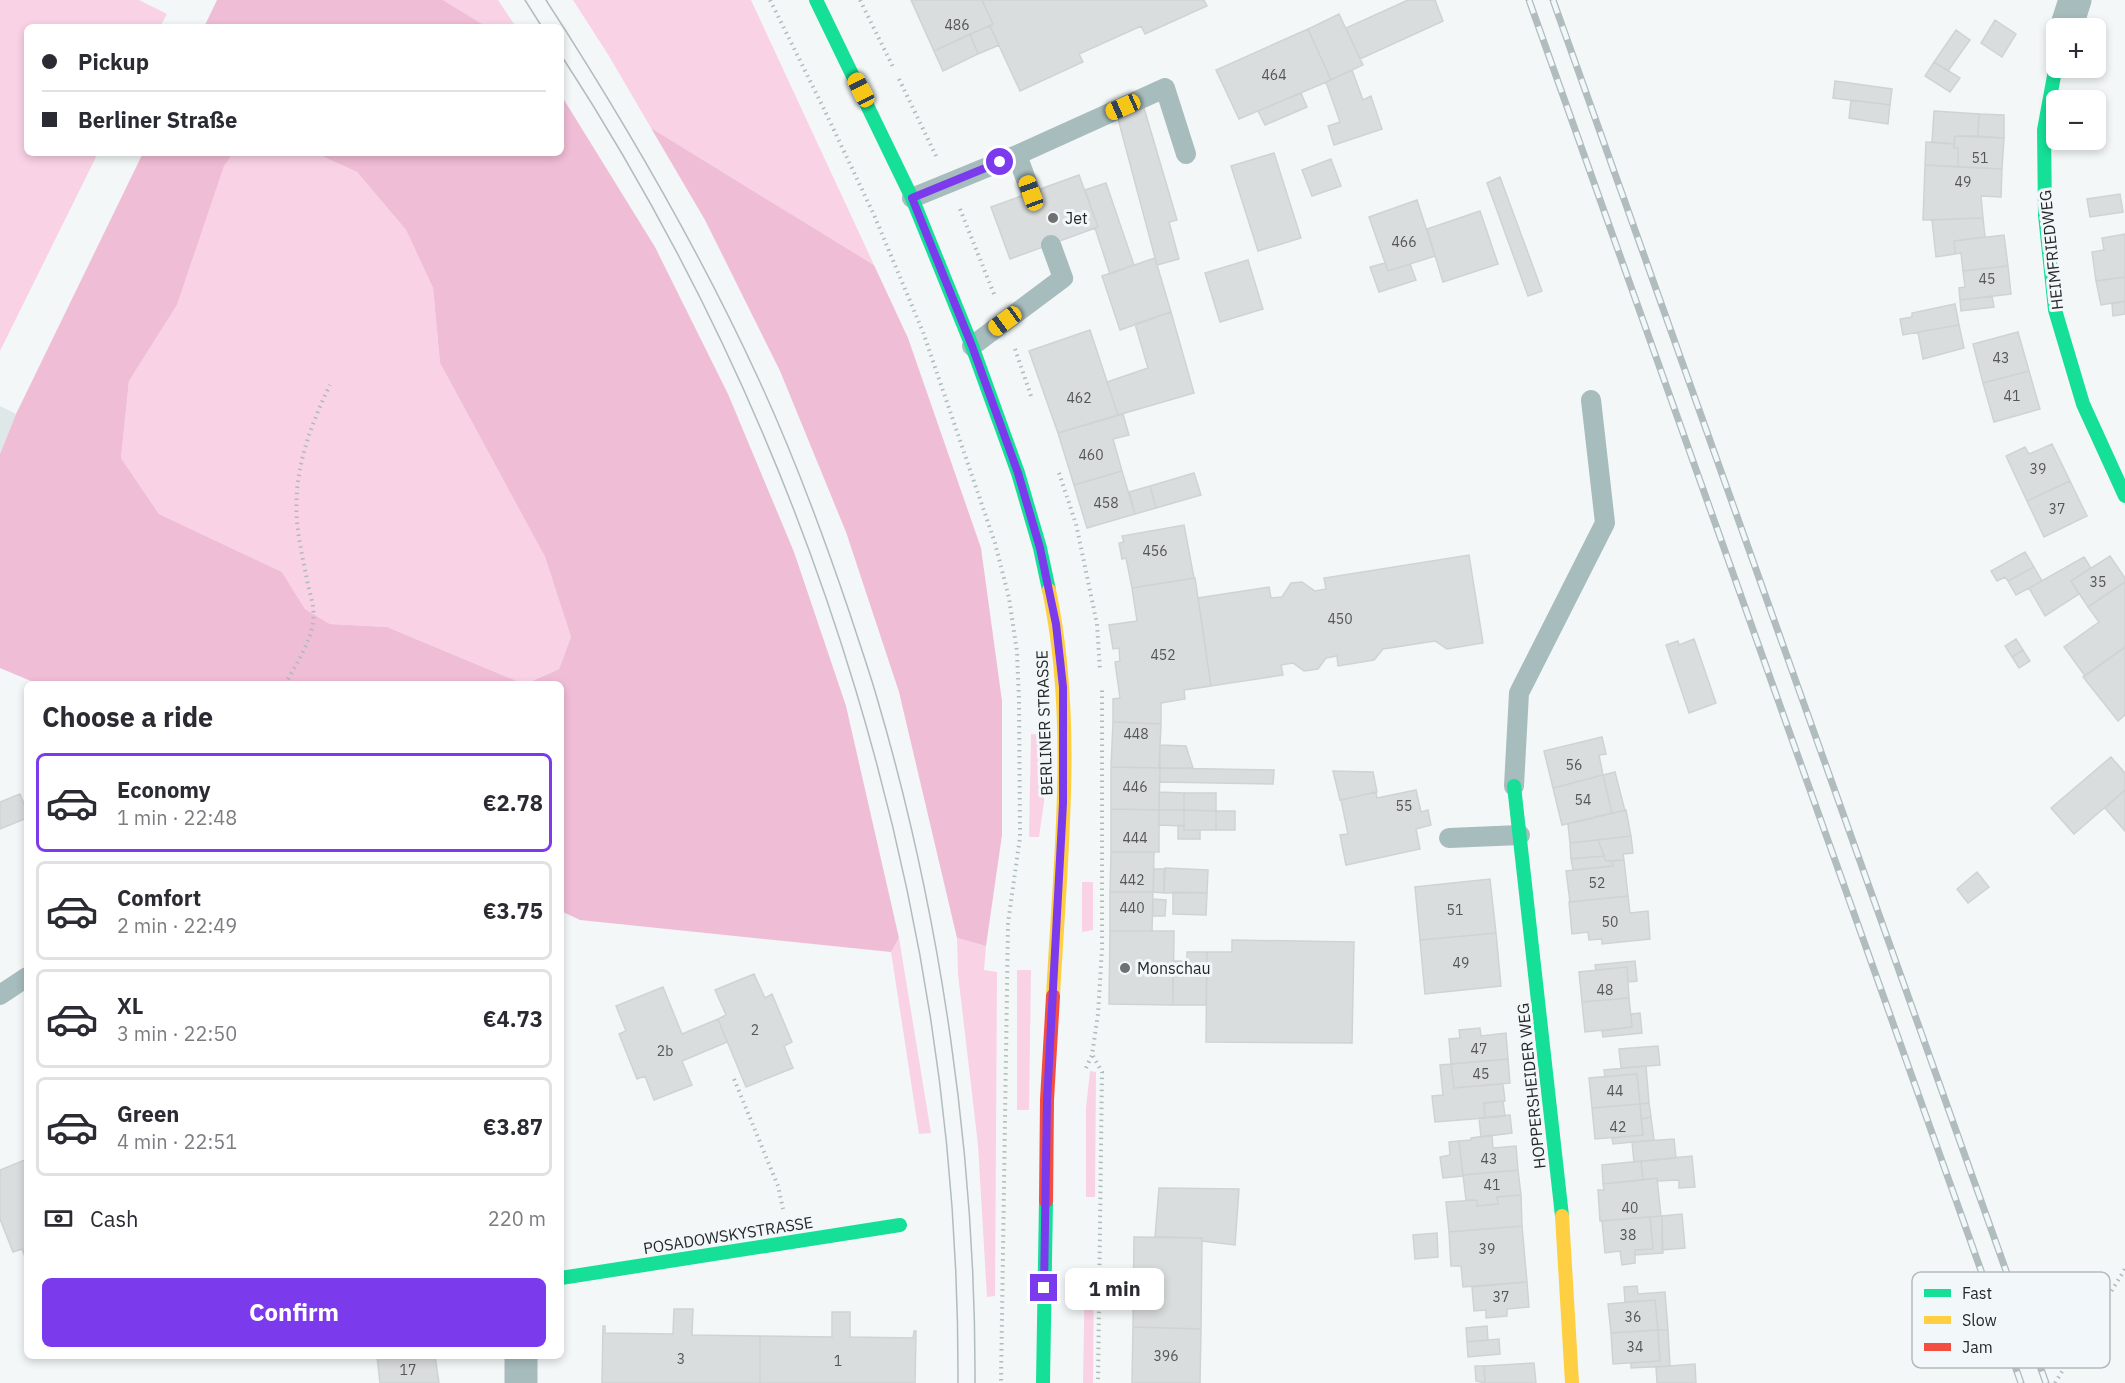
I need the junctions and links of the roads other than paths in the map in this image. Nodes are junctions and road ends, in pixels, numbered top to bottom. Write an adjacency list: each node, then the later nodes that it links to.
1 (2075, 0): 3 (street)
2 (823, 2): 8 (main road, BERLINER STRASSE)
3 (2069, 18)
4 (2054, 78): 12 (main road, HEIMFRIEDWEG)
5 (1186, 154): 6 (lane)
6 (1017, 155): 7 (lane); 8 (lane)
7 (1031, 193)
8 (912, 198): 10 (main road, BERLINER STRASSE)
9 (1051, 245): 10 (lane)
10 (972, 346): 22 (main road, BERLINER STRASSE)
11 (1591, 400): 13 (lane)
12 (2125, 496)
13 (1514, 786): 14 (main road, HOPPERSHEIDER WEG)
14 (1520, 835): 15 (lane); 23 (main road, HOPPERSHEIDER WEG)
15 (1449, 838)
16 (24, 978): 17 (lane)
17 (0, 995)
18 (900, 1225): 19 (main road, POSADOWSKYSTRASSE)
19 (564, 1278)
20 (521, 1359): 21 (street)
21 (521, 1383)
22 (1043, 1383)
23 (1572, 1383)

